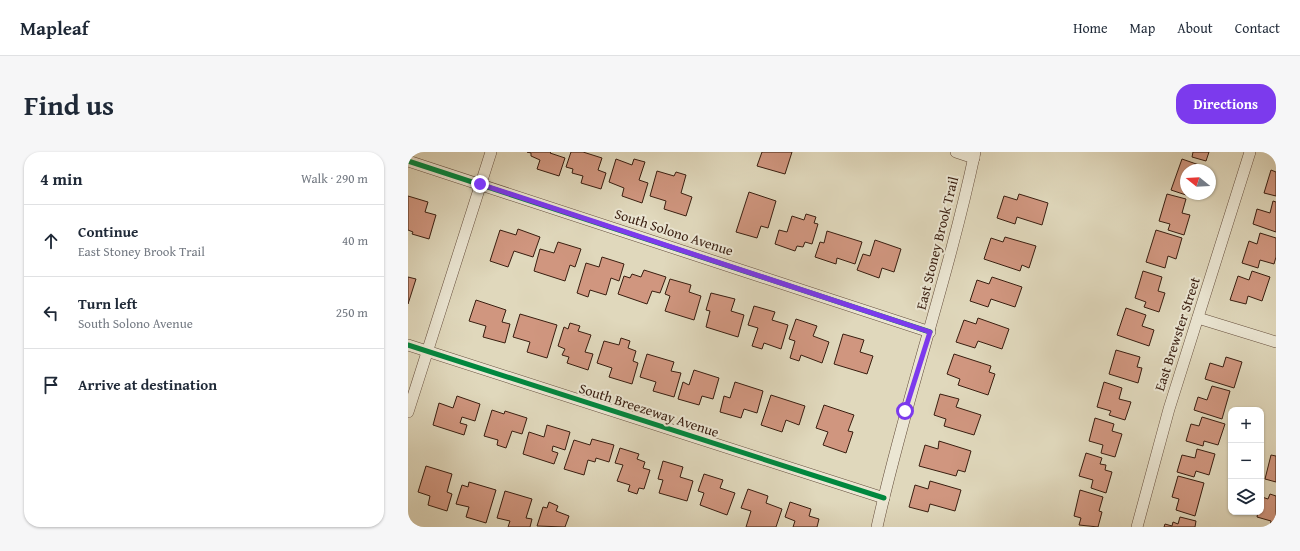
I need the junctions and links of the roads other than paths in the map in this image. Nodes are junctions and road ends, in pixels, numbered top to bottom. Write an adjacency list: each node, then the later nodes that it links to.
1 (491, 152): 6 (street)
2 (956, 152): 4 (street)
3 (1250, 152): 7 (street, East Brewster Street)
4 (975, 155): 8 (street, East Stoney Brook Trail)
5 (408, 161): 6 (street, South Solono Avenue)
6 (480, 184): 8 (street, South Solono Avenue); 11 (street)
7 (1198, 318): 9 (street); 15 (street, East Brewster Street)
8 (930, 332): 13 (street, East Stoney Brook Trail)
9 (1276, 342)
10 (408, 345): 11 (street, South Breezeway Avenue)
11 (427, 352): 12 (street); 13 (street, South Breezeway Avenue)
12 (408, 412)
13 (884, 498): 14 (street, East Stoney Brook Trail)
14 (877, 527)
15 (1137, 527)

